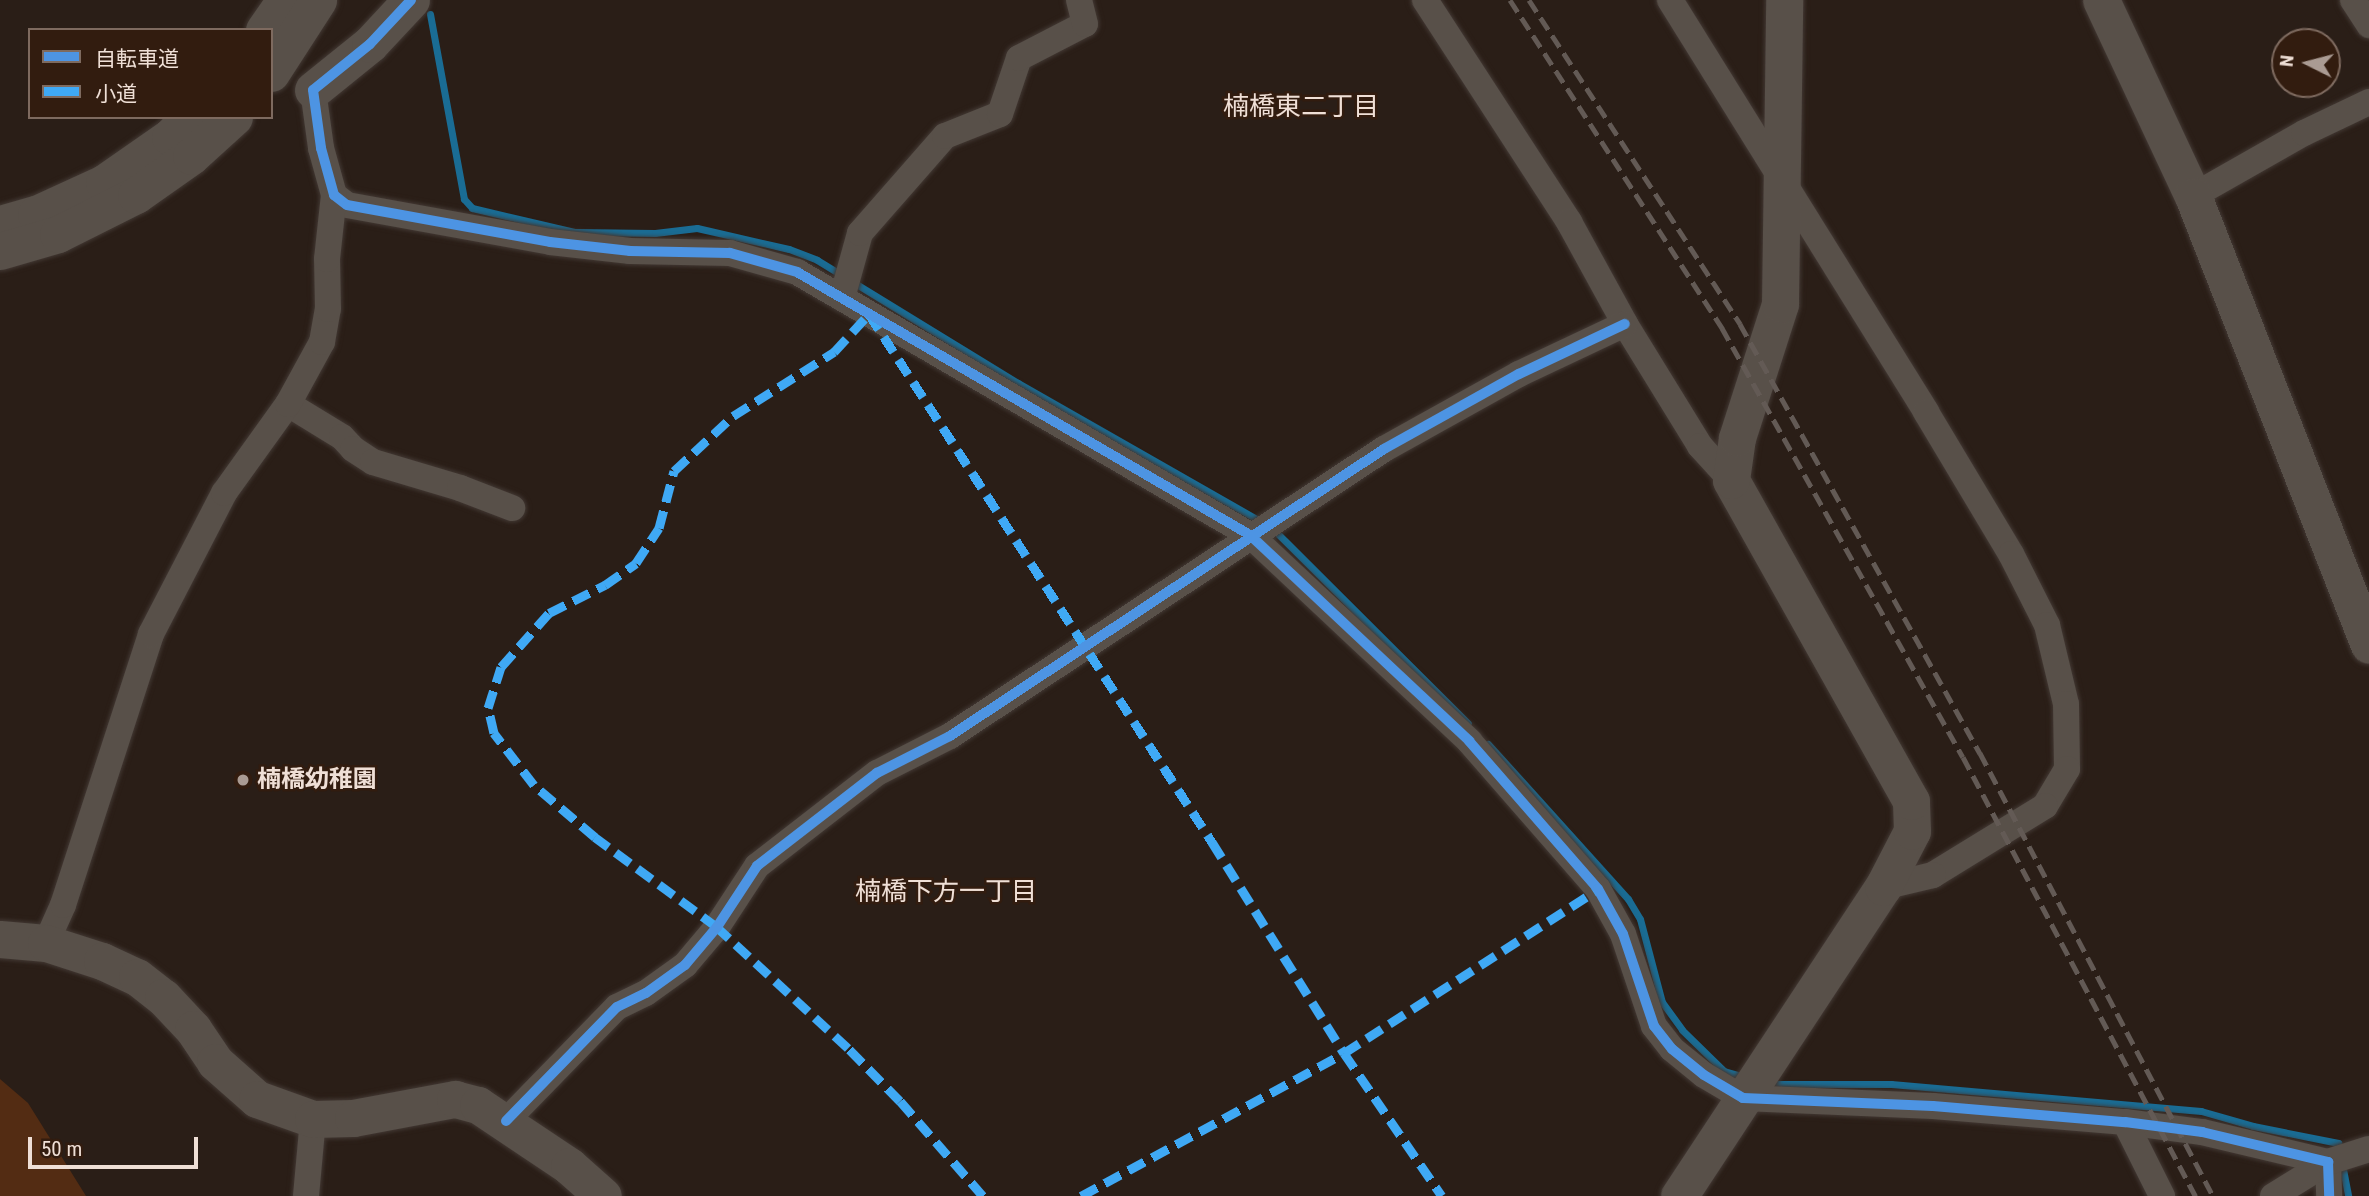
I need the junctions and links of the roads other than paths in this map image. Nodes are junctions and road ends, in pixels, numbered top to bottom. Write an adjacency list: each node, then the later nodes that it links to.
1 (285, 0): 11 (street)
2 (318, 0): 12 (street)
3 (411, 0): 13 (street)
4 (1080, 0): 22 (street)
5 (1425, 0): 23 (street)
6 (1670, 0): 17 (street)
7 (1784, 0): 17 (street)
8 (2101, 0): 19 (street)
9 (2353, 0): 10 (street)
10 (2369, 25)
11 (265, 28)
12 (273, 70)
13 (313, 90): 18 (street)
14 (2369, 102): 19 (street)
15 (187, 119): 20 (street)
16 (232, 119): 21 (street)
17 (1781, 176): 25 (street); 30 (street)
18 (334, 195): 22 (street); 24 (street)
19 (2193, 196): 28 (street)
20 (0, 224)
21 (0, 251)
22 (842, 298): 27 (street)
23 (1625, 324): 25 (street); 27 (street)
24 (288, 404): 26 (street); 32 (street)
25 (1731, 480): 30 (street)
26 (512, 508)
27 (1251, 535): 33 (street); 35 (street)
28 (2361, 602): 29 (street)
29 (2369, 645)
30 (1883, 887): 33 (street)
31 (0, 939): 32 (street)
32 (46, 943): 34 (street)
33 (1743, 1098): 36 (street); 41 (street)
34 (313, 1119): 35 (street); 39 (street)
35 (506, 1121): 40 (street)
36 (2125, 1122): 38 (street); 42 (street)
37 (2369, 1149): 38 (street)
38 (2328, 1163): 43 (street); 44 (street)
39 (306, 1196)
40 (603, 1196)
41 (1679, 1196)
42 (2162, 1196)
43 (2273, 1196)
44 (2329, 1196)

